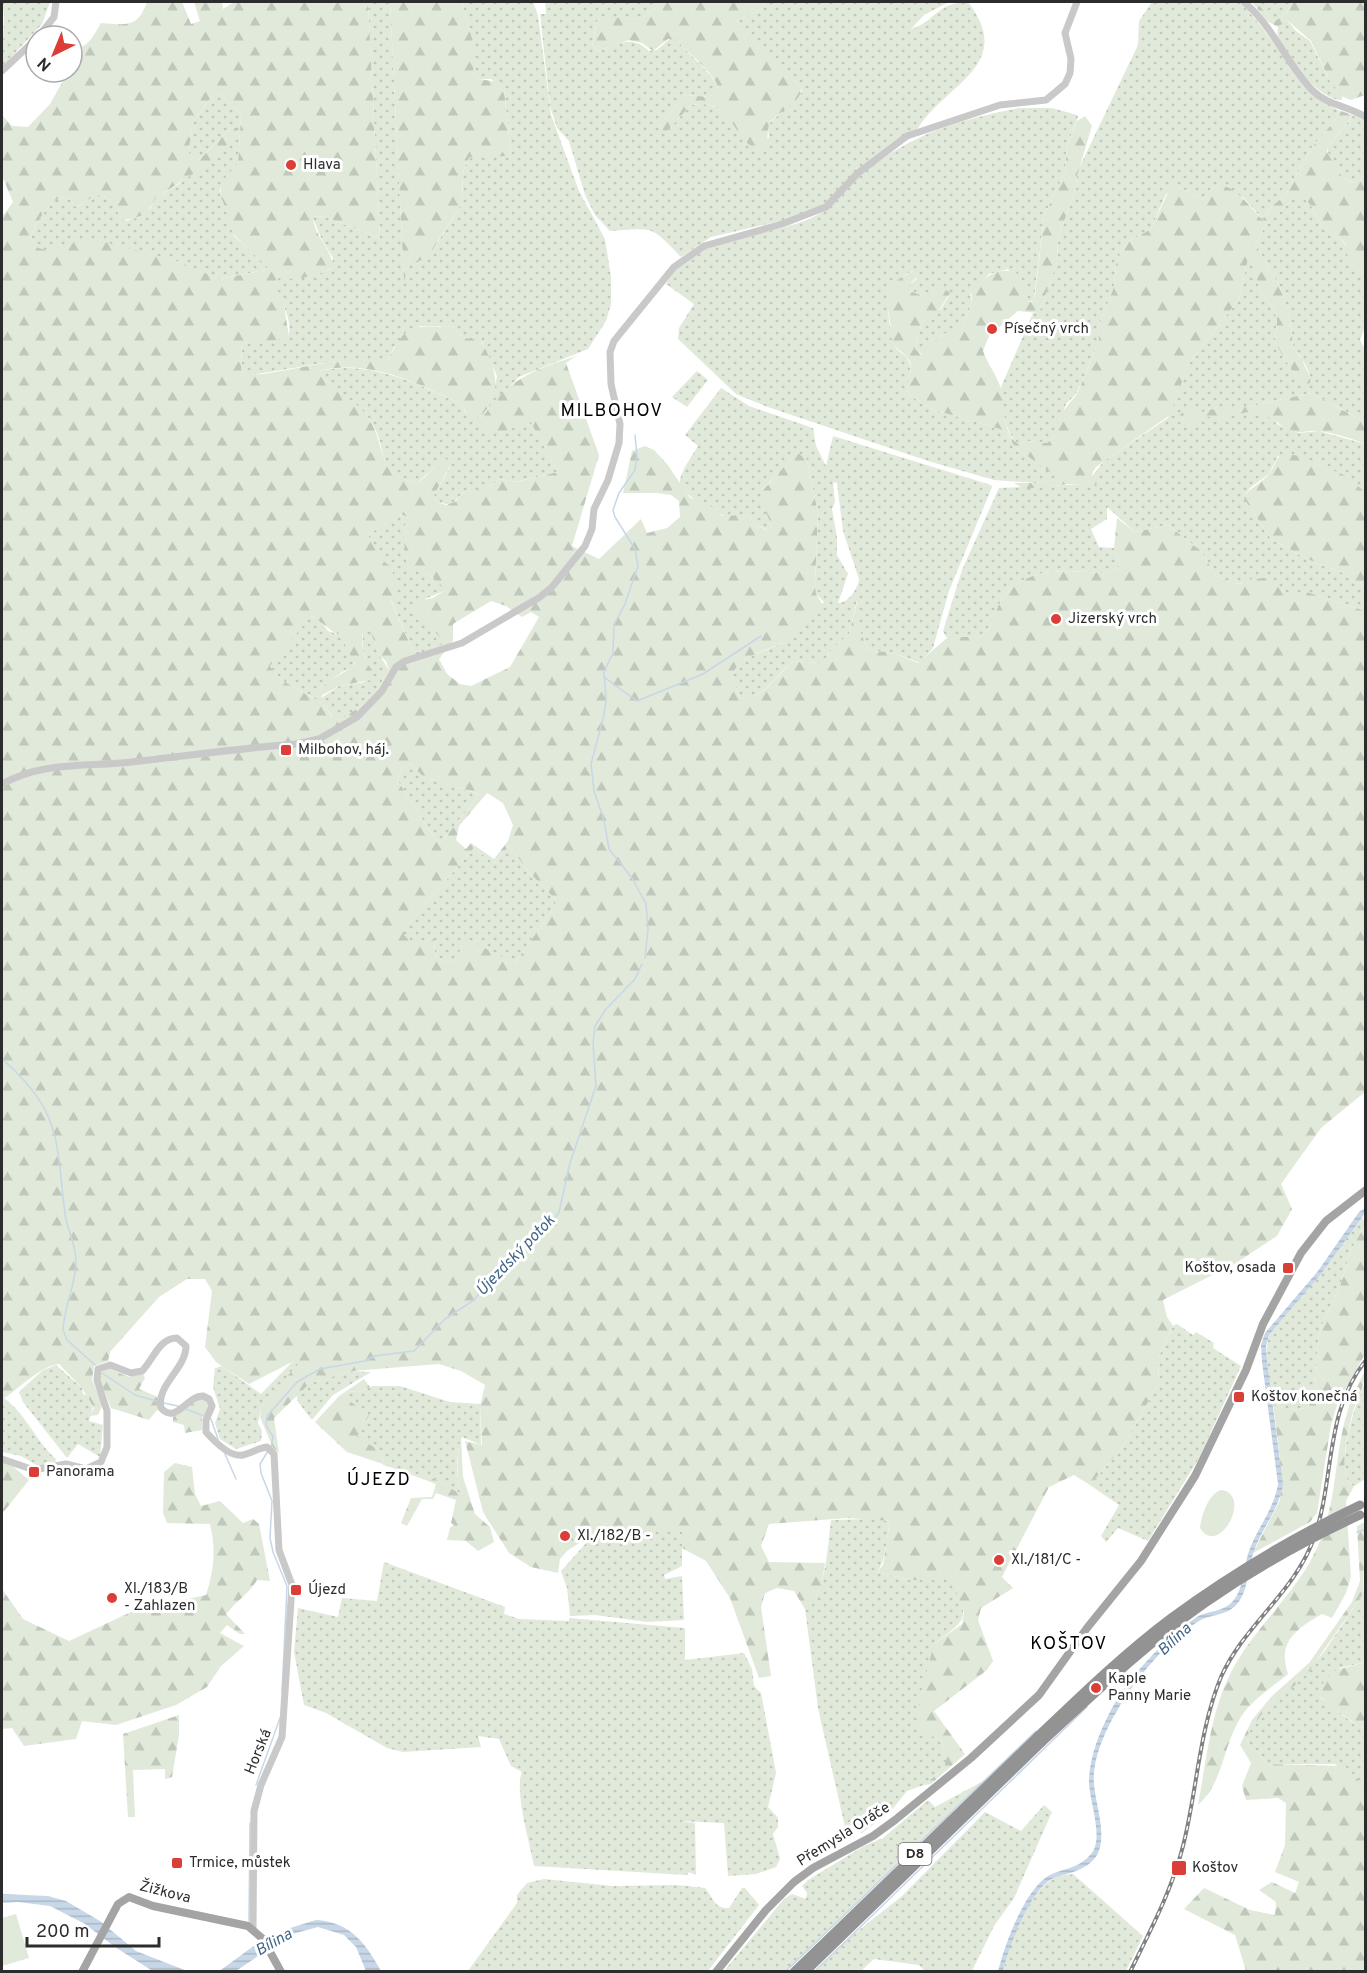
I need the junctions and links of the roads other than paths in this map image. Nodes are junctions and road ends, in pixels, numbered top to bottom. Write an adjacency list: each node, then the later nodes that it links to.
1 (56, 2): 4 (street)
2 (1077, 2): 8 (street)
3 (1244, 2): 7 (street)
4 (48, 24)
5 (24, 50): 6 (street)
6 (2, 71)
7 (1365, 117)
8 (2, 784)
9 (1365, 1190): 16 (main road, Přemysla Oráče)
10 (2, 1459): 13 (street, Horská)
11 (1363, 1509): 12 (highway, D8, bridge)
12 (1039, 1739): 17 (highway, D8); 18 (highway, D8)
13 (253, 1928): 14 (main road, Žižkova); 15 (main road)
14 (82, 1971)
15 (281, 1971)
16 (716, 1971)
17 (794, 1971)
18 (805, 1971)

